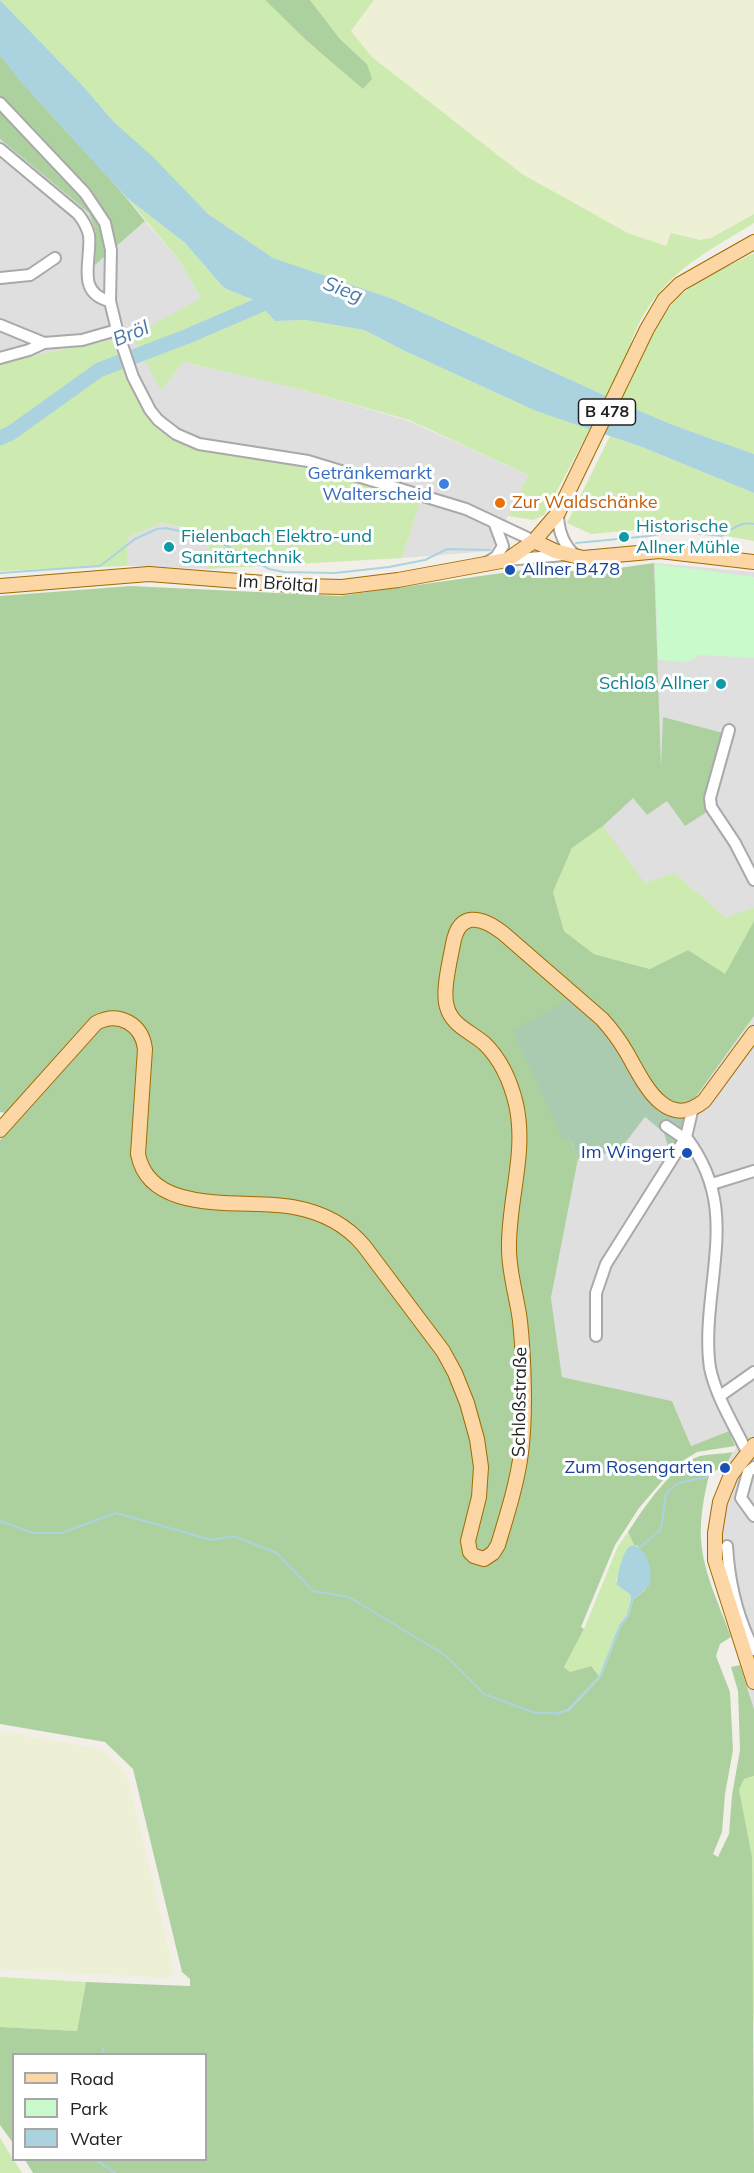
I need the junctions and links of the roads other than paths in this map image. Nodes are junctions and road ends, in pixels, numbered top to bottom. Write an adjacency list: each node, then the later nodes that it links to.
1 (0, 103): 6 (street)
2 (0, 149): 6 (street)
3 (754, 242): 11 (main road, Im Bröltal / B 478)
4 (55, 258): 5 (street)
5 (0, 278)
6 (110, 301): 8 (street)
7 (0, 325): 9 (street)
8 (118, 334): 9 (street); 12 (street)
9 (44, 343): 10 (street)
10 (0, 358)
11 (558, 513): 13 (main road, Im Bröltal / B 478); 14 (street)
12 (494, 522): 13 (street); 17 (street)
13 (534, 541): 14 (main road); 15 (main road, Im Bröltal / B 478)
14 (572, 555): 15 (street); 16 (main road)
15 (507, 560): 17 (main road, Im Bröltal / B 478)
16 (754, 562)
17 (483, 565): 18 (main road, Im Bröltal / B 478)
18 (0, 585)
19 (729, 730): 20 (street)
20 (754, 880)
21 (754, 1033): 22 (main road)
22 (693, 1107): 24 (main road, Schloßstraße); 25 (street)
23 (666, 1126): 25 (street)
24 (0, 1130)
25 (686, 1138): 27 (street); 28 (street)
26 (754, 1171): 27 (street)
27 (712, 1184): 30 (street)
28 (596, 1336)
29 (754, 1372): 30 (street)
30 (720, 1396): 31 (street)
31 (751, 1448): 35 (main road)
32 (754, 1467): 33 (street)
33 (754, 1516)
34 (727, 1546): 35 (street)
35 (749, 1646): 36 (main road)
36 (754, 1682)

